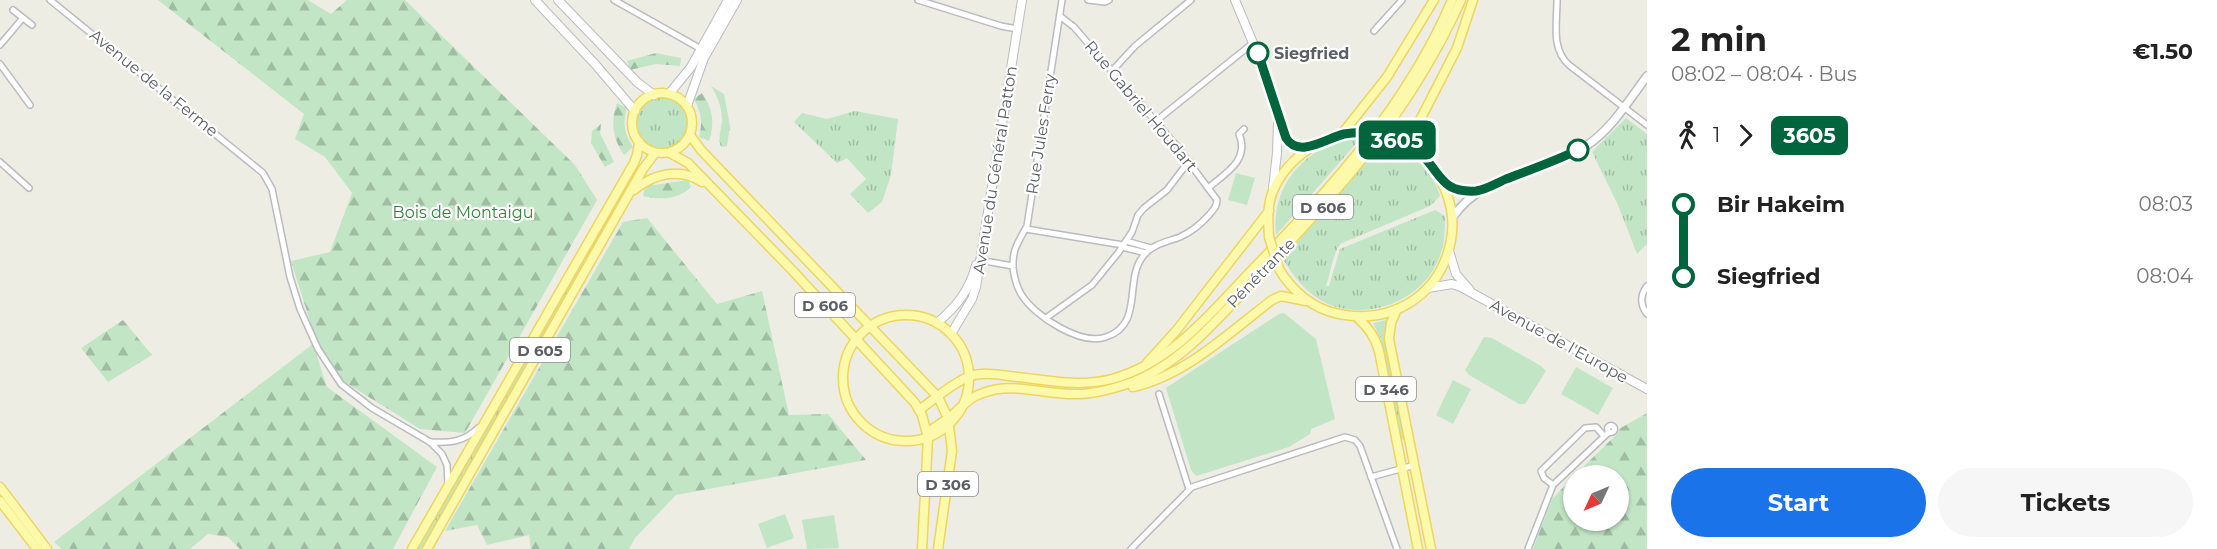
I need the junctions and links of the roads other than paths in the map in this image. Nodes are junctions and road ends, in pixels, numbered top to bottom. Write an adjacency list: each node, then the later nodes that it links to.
1 (50, 0): 86 (street, Avenue de la Ferme)
2 (535, 0): 37 (main road)
3 (558, 0): 32 (main road)
4 (614, 0): 28 (street)
5 (728, 0): 28 (main road)
6 (737, 0): 28 (main road)
7 (918, 0): 24 (street)
8 (1020, 0): 24 (main road, Avenue du Général Patton)
9 (1062, 0): 21 (street, Rue Jules Ferry)
10 (1088, 0): 19 (street)
11 (1191, 0): 30 (street)
12 (1235, 0): 26 (main road)
13 (1402, 0): 25 (street)
14 (1434, 0): 43 (main road)
15 (1452, 0): 77 (main road, Pénétrante / D 606)
16 (1461, 0): 78 (main road, Pénétrante / D 606)
17 (1473, 0): 48 (main road)
18 (1557, 0): 36 (street)
19 (1107, 1)
20 (13, 10): 22 (street)
21 (1061, 17): 30 (street, Rue Gabriel Houdart); 60 (street, Rue Jules Ferry)
22 (22, 19): 23 (street); 27 (street)
23 (32, 25)
24 (1015, 29): 65 (main road, Avenue du Général Patton)
25 (1374, 31)
26 (1253, 43): 38 (main road); 39 (street)
27 (0, 45)
28 (704, 51): 33 (main road); 35 (main road)
29 (0, 64): 34 (street)
30 (1112, 72): 39 (street, Rue Gabriel Houdart)
31 (1647, 76): 36 (street)
32 (654, 94): 33 (main road); 37 (main road)
33 (669, 94): 35 (main road)
34 (30, 105)
35 (687, 106): 42 (main road)
36 (1623, 107): 40 (street); 55 (street)
37 (635, 111): 44 (main road)
38 (1278, 112): 45 (main road); 57 (main road)
39 (1156, 121): 49 (street, Rue Gabriel Houdart)
40 (1647, 125)
41 (1244, 129): 54 (street)
42 (690, 135): 47 (main road); 81 (main road, D 606)
43 (1341, 135): 45 (main road); 48 (main road, bridge)
44 (639, 142): 46 (main road); 84 (main road, D 605)
45 (1310, 147): 57 (main road)
46 (655, 153): 47 (main road); 56 (main road, D 605)
47 (670, 153): 52 (main road, D 606)
48 (1424, 157): 51 (main road)
49 (1189, 161): 54 (street, Rue Gabriel Houdart); 61 (street)
50 (0, 162): 53 (street)
51 (1443, 183): 55 (street); 59 (main road)
52 (710, 186): 56 (main road); 82 (main road, D 606)
53 (29, 188)
54 (1208, 188): 62 (street, Rue Gabriel Houdart)
55 (1478, 191): 59 (street)
56 (631, 192): 98 (main road, D 605)
57 (1273, 192): 58 (main road)
58 (1269, 211): 70 (main road, bridge); 77 (main road)
59 (1453, 217): 63 (main road)
60 (1026, 230): 61 (street); 66 (street, Rue Jules Ferry)
61 (1124, 245): 62 (street); 64 (street); 74 (street)
62 (1151, 248): 64 (street)
63 (1449, 251): 68 (main road); 69 (main road, Avenue de l'Europe)
64 (1146, 253): 74 (street)
65 (979, 260): 66 (street); 75 (main road, Avenue du Général Patton); 76 (main road, Avenue du Général Patton)
66 (1013, 266): 74 (street)
67 (1647, 286): 72 (street)
68 (1428, 288): 69 (main road, Avenue de l'Europe); 71 (main road)
69 (1472, 292): 79 (main road, Avenue de l'Europe)
70 (1308, 301): 73 (main road); 78 (main road)
71 (1397, 309): 73 (main road); 87 (main road, D 346)
72 (1647, 314)
73 (1357, 317): 88 (main road, D 346)
74 (1046, 318)
75 (937, 323): 76 (main road); 76 (main road)
76 (951, 334)
77 (1143, 368): 81 (main road, D 606)
78 (1109, 389): 83 (main road, D 606)
79 (1647, 389)
80 (1159, 394): 93 (street)
81 (938, 397): 82 (main road, D 606); 83 (main road, D 606)
82 (919, 410): 85 (main road, D 606)
83 (948, 418): 85 (main road, D 606); 100 (main road, D 306)
84 (483, 424): 86 (street); 91 (main road, D 605)
85 (928, 432): 99 (main road, D 306)
86 (430, 442): 91 (street)
87 (1414, 465): 88 (street); 104 (main road, D 346)
88 (1401, 468): 89 (street); 103 (main road, D 346)
89 (1371, 477): 93 (street); 102 (street)
90 (1553, 485): 90 (street); 105 (street)
91 (448, 486): 97 (main road, D 605)
92 (0, 487): 96 (main road)
93 (1189, 489): 101 (street)
94 (0, 501): 95 (main road)
95 (36, 549)
96 (47, 549)
97 (412, 549)
98 (428, 549)
99 (922, 549)
100 (938, 549)
101 (1131, 549)
102 (1397, 549)
103 (1418, 549)
104 (1431, 549)
105 (1528, 549)

